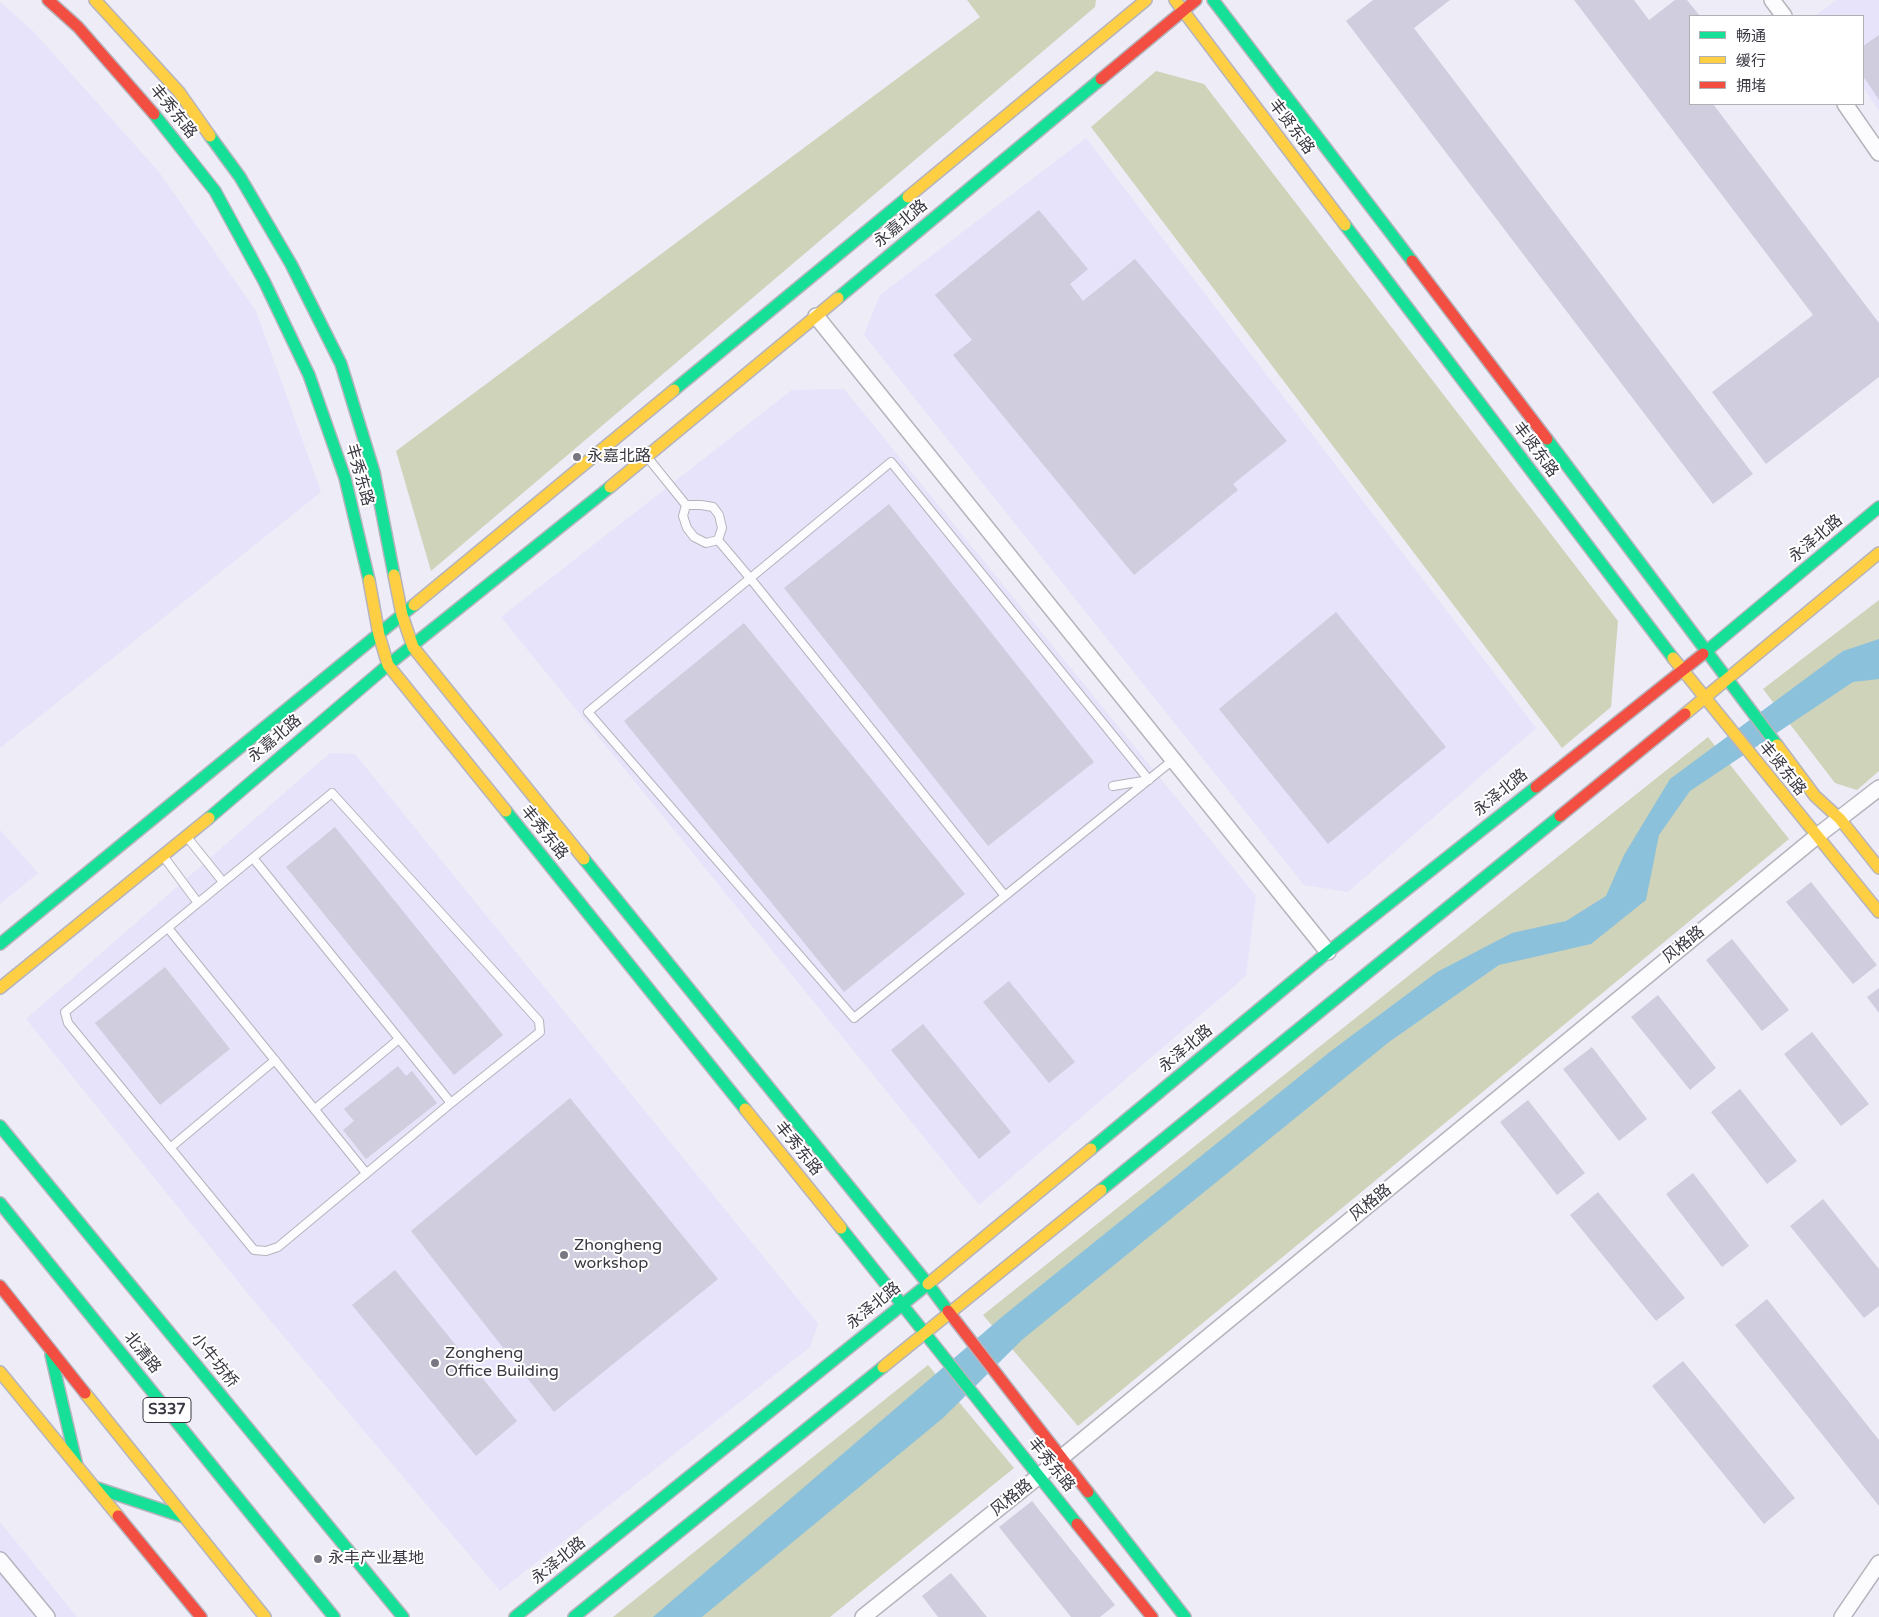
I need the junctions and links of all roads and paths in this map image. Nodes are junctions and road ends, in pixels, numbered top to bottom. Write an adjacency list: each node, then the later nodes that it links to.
1 (48, 0): 20 (street, 丰秀东路)
2 (95, 0): 19 (street, 丰秀东路)
3 (1146, 0): 19 (street, 永嘉北路)
4 (1174, 0): 8 (street, 丰贤东路)
5 (1196, 0): 8 (street, 永嘉北路)
6 (1213, 0): 22 (street, 丰贤东路)
7 (1772, 0): 9 (street)
8 (1183, 11): 12 (street, 永嘉北路); 24 (street, 丰贤东路)
9 (1783, 15)
10 (1846, 105): 11 (street)
11 (1879, 154)
12 (816, 316): 13 (street, 永嘉北路); 27 (street)
13 (647, 457): 14 (lane); 21 (street, 永嘉北路)
14 (686, 505): 16 (lane); 16 (lane)
15 (1879, 507): 22 (street, 永泽北路)
16 (718, 540): 18 (lane)
17 (1879, 553): 25 (street)
18 (750, 578): 28 (lane); 38 (lane); 38 (lane)
19 (402, 615): 20 (street, 永嘉北路); 21 (street, 丰秀东路)
20 (379, 634): 23 (street, 丰秀东路); 42 (street, 永嘉北路)
21 (413, 647): 23 (street, 永嘉北路); 53 (street, 丰秀东路)
22 (1707, 652): 24 (street, 永泽北路); 25 (street, 丰贤东路)
23 (388, 665): 32 (street, 永嘉北路); 55 (street, 丰秀东路)
24 (1682, 670): 26 (street, 丰贤东路); 43 (street, 永泽北路)
25 (1728, 677): 26 (street); 31 (street, 丰贤东路)
26 (1704, 698): 33 (street, 丰贤东路); 56 (street)
27 (1173, 760): 28 (lane); 43 (street)
28 (1149, 780): 29 (lane); 38 (lane)
29 (1113, 786)
30 (1879, 788): 31 (street, 风格路)
31 (1840, 819): 33 (street, 风格路); 36 (street, 丰贤东路)
32 (187, 836): 34 (street, 永嘉北路); 37 (lane)
33 (1817, 836): 40 (street, 丰贤东路); 60 (street, 风格路)
34 (163, 855): 39 (lane); 44 (street, 永嘉北路)
35 (253, 858): 37 (lane); 45 (lane); 47 (lane)
36 (1879, 868)
37 (223, 882): 39 (lane)
38 (1004, 896)
39 (198, 903): 41 (lane)
40 (1879, 912)
41 (168, 928): 46 (lane); 50 (lane)
42 (0, 944)
43 (1328, 952): 53 (street, 永泽北路)
44 (0, 988)
45 (399, 1039): 47 (lane); 48 (lane)
46 (275, 1060): 48 (lane); 50 (lane)
47 (451, 1103): 51 (lane)
48 (315, 1109): 51 (lane)
49 (0, 1126): 71 (street, 小牛坊桥)
50 (170, 1148): 51 (lane)
51 (366, 1174)
52 (0, 1203): 70 (street, 北清路 / S337)
53 (928, 1284): 55 (street, 永泽北路); 56 (street, 丰秀东路)
54 (0, 1286): 58 (street)
55 (902, 1304): 57 (street, 丰秀东路); 72 (street, 永泽北路)
56 (950, 1313): 57 (street); 60 (street, 丰秀东路)
57 (925, 1333): 62 (street, 丰秀东路); 73 (street)
58 (49, 1348): 61 (street); 64 (street)
59 (0, 1372): 61 (street)
60 (1061, 1458): 62 (street, 风格路); 76 (street, 丰秀东路)
61 (77, 1466): 63 (street)
62 (1039, 1476): 74 (street, 风格路); 75 (street, 丰秀东路)
63 (94, 1487): 64 (street); 68 (street)
64 (184, 1517): 69 (street)
65 (0, 1560): 67 (street)
66 (1879, 1563): 77 (street)
67 (47, 1617)
68 (201, 1617)
69 (265, 1617)
70 (334, 1617)
71 (403, 1617)
72 (515, 1617)
73 (574, 1617)
74 (863, 1617)
75 (1152, 1617)
76 (1185, 1617)
77 (1842, 1617)

